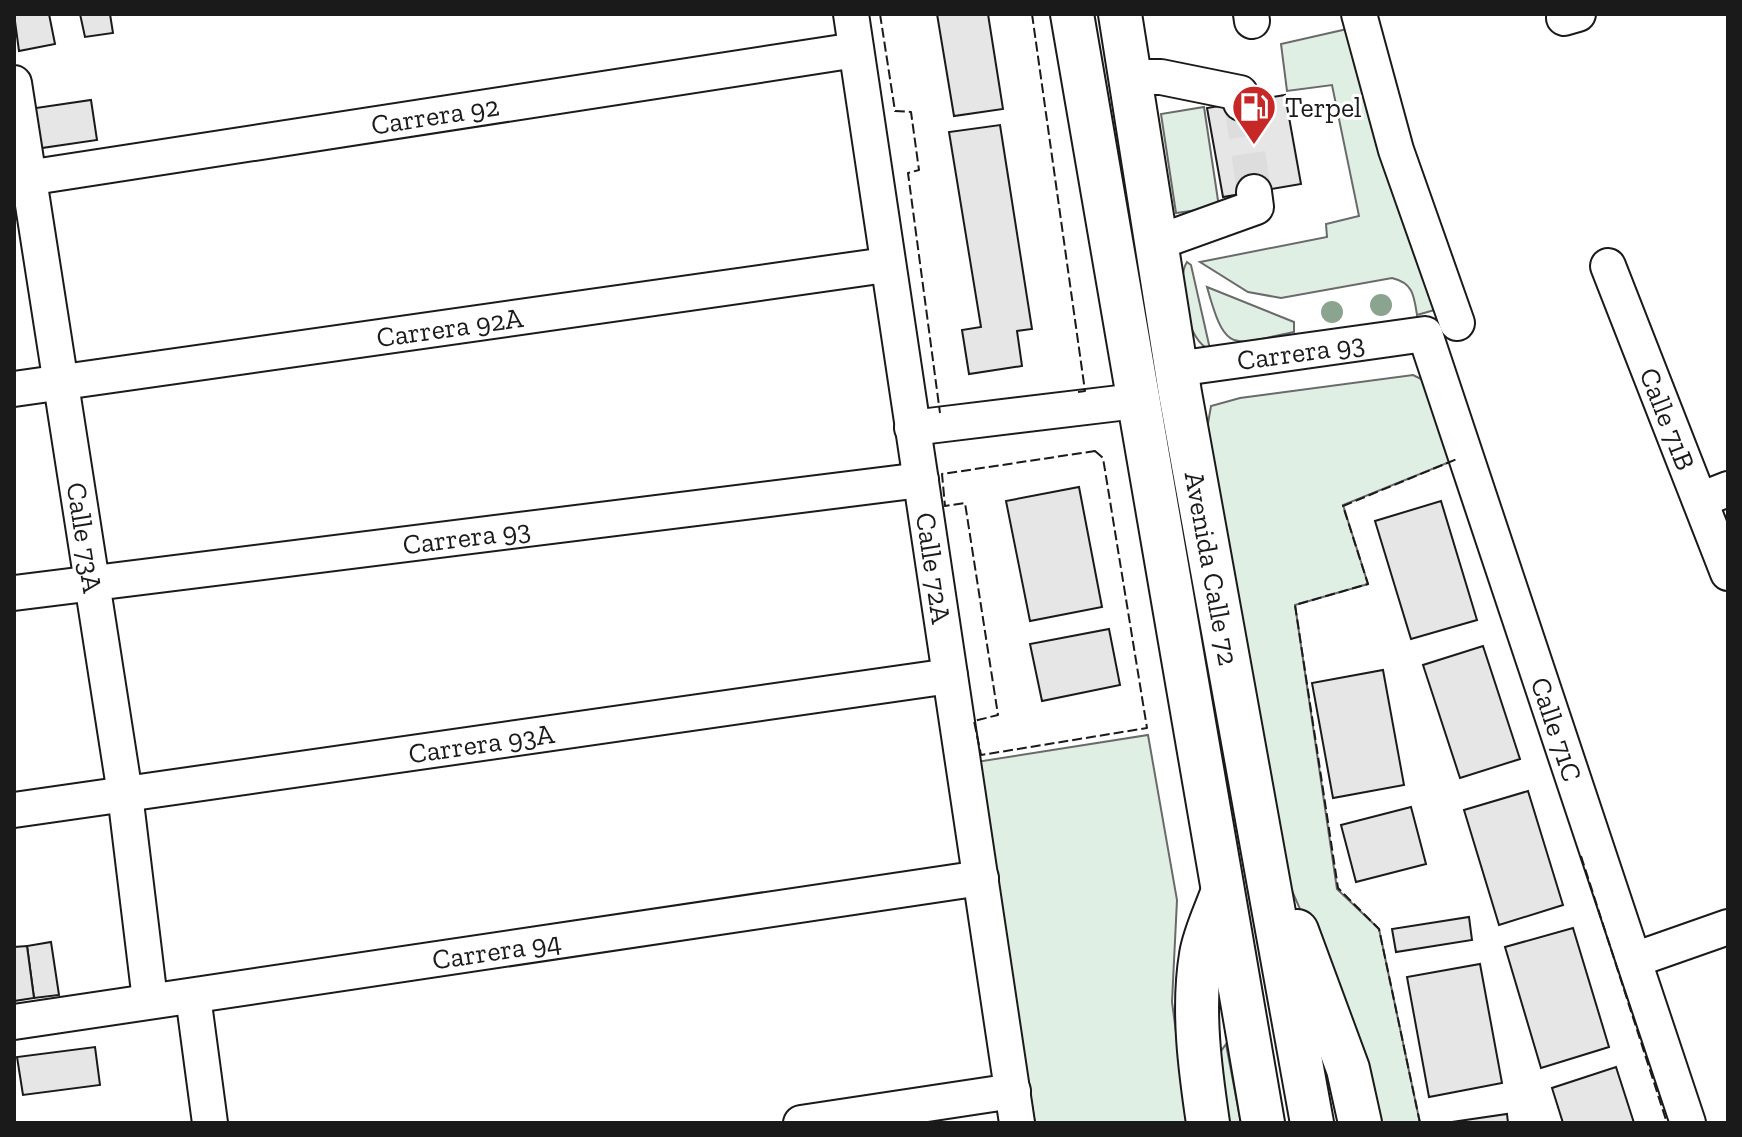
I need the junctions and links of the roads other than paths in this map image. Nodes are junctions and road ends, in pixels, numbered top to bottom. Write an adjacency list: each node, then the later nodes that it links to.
1 (851, 14): 5 (street, Calle 72A)
2 (1072, 14): 19 (main road, Avenida Calle 72)
3 (1120, 14): 6 (main road, Avenida Calle 72)
4 (1359, 14): 14 (street)
5 (856, 50): 9 (street, Carrera 92); 12 (street, Calle 72A)
6 (1130, 77): 8 (street); 11 (main road, Avenida Calle 72)
7 (14, 83): 9 (street, Calle 73A)
8 (1241, 103)
9 (22, 178): 17 (street, Calle 73A)
10 (1254, 192): 11 (street)
11 (1156, 243): 16 (main road, Avenida Calle 72)
12 (886, 265): 17 (street, Carrera 92A); 20 (street, Calle 72A)
13 (1608, 266): 22 (street, Calle 71B)
14 (1457, 323)
15 (1425, 334): 16 (street, Carrera 93); 33 (street, Calle 71C)
16 (1176, 369): 29 (main road, Avenida Calle 72)
17 (61, 382): 18 (street, Carrera 92A); 24 (street, Calle 73A)
18 (14, 389)
19 (1136, 401): 20 (street); 31 (main road, Avenida Calle 72)
20 (912, 428): 21 (street, Calle 72A)
21 (921, 480): 24 (street, Carrera 93); 26 (street, Calle 72A)
22 (1714, 495): 23 (street, Calle 71B)
23 (1728, 573)
24 (91, 582): 25 (street, Carrera 93); 27 (street, Calle 73A)
25 (14, 593)
26 (950, 676): 27 (street, Carrera 93A); 30 (street, Calle 72A)
27 (125, 794): 28 (street, Carrera 93A); 34 (street, Calle 73A)
28 (14, 810)
29 (1262, 838): 42 (main road, Avenida Calle 72); 43 (main road)
30 (981, 878): 35 (street, Carrera 94); 37 (street, Calle 72A)
31 (1222, 892): 40 (main road); 41 (main road, Avenida Calle 72)
32 (1728, 927): 33 (street)
33 (1634, 960): 44 (street, Calle 71C)
34 (149, 992)
35 (193, 996): 36 (street, Carrera 94); 38 (street)
36 (14, 1022)
37 (1015, 1107): 39 (street)
38 (210, 1123)
39 (801, 1123)
40 (1208, 1123)
41 (1263, 1123)
42 (1312, 1123)
43 (1360, 1123)
44 (1688, 1123)

